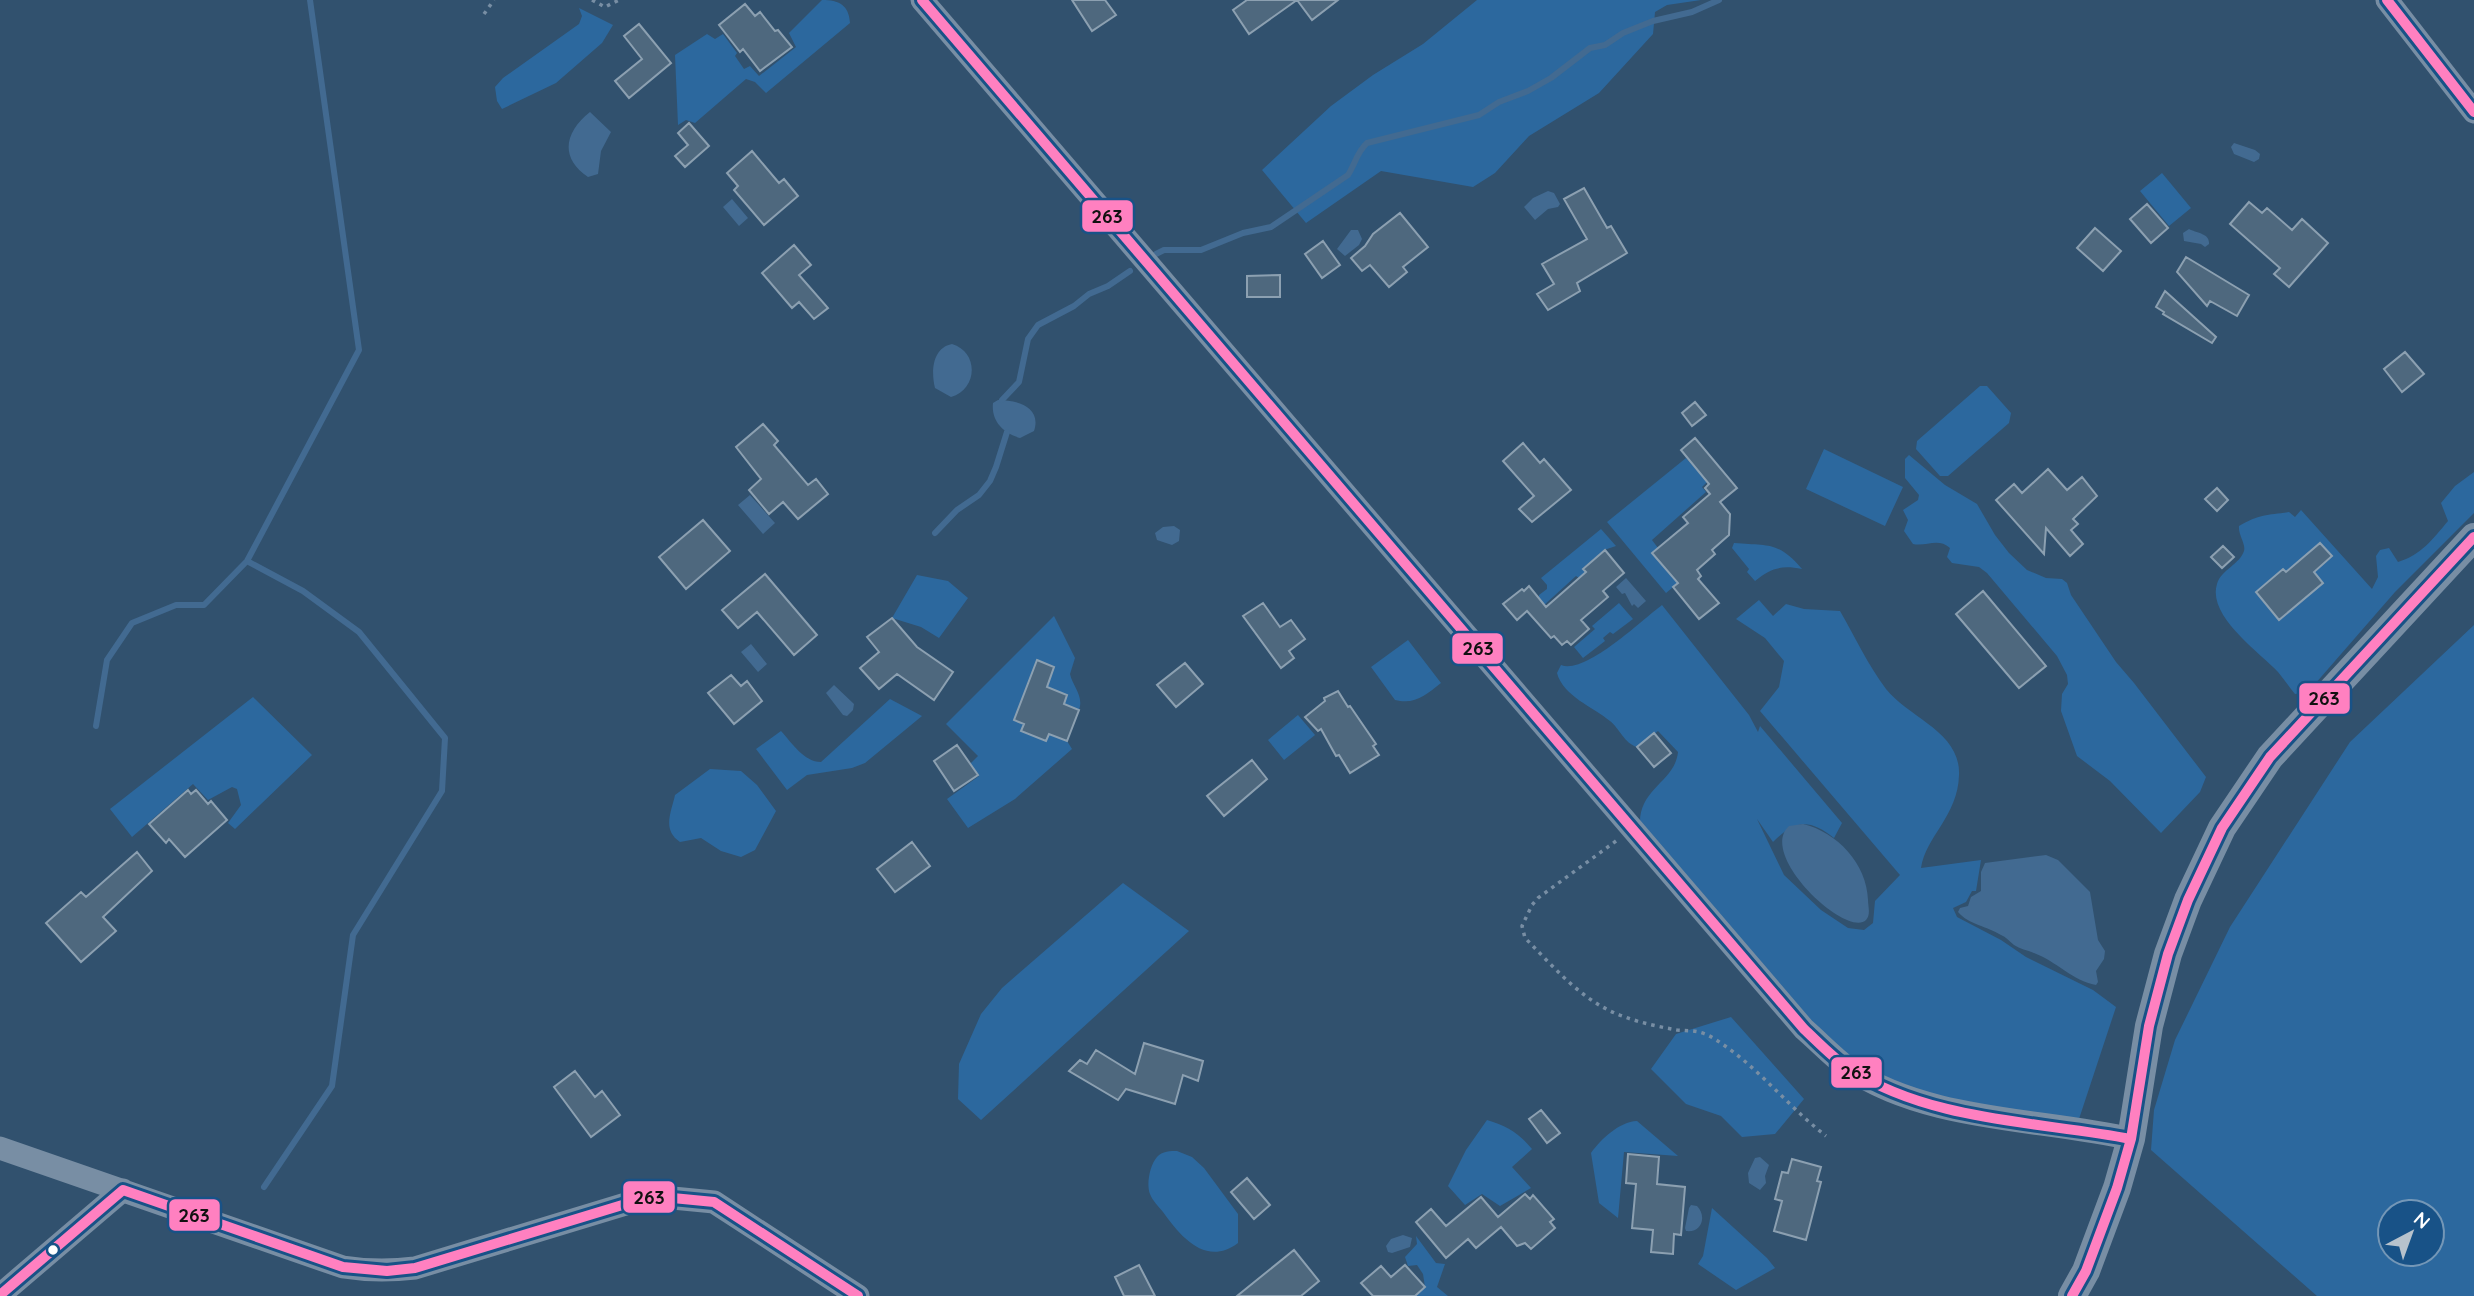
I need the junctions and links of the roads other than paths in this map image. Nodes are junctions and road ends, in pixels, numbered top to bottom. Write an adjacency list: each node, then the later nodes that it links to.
1 (922, 0): 5 (street)
2 (2387, 0): 3 (street)
3 (2474, 113)
4 (2474, 537): 5 (street)
5 (2121, 1137): 10 (street)
6 (0, 1148): 7 (street)
7 (123, 1190): 8 (street); 9 (street)
8 (0, 1296)
9 (858, 1296)
10 (2071, 1296)

